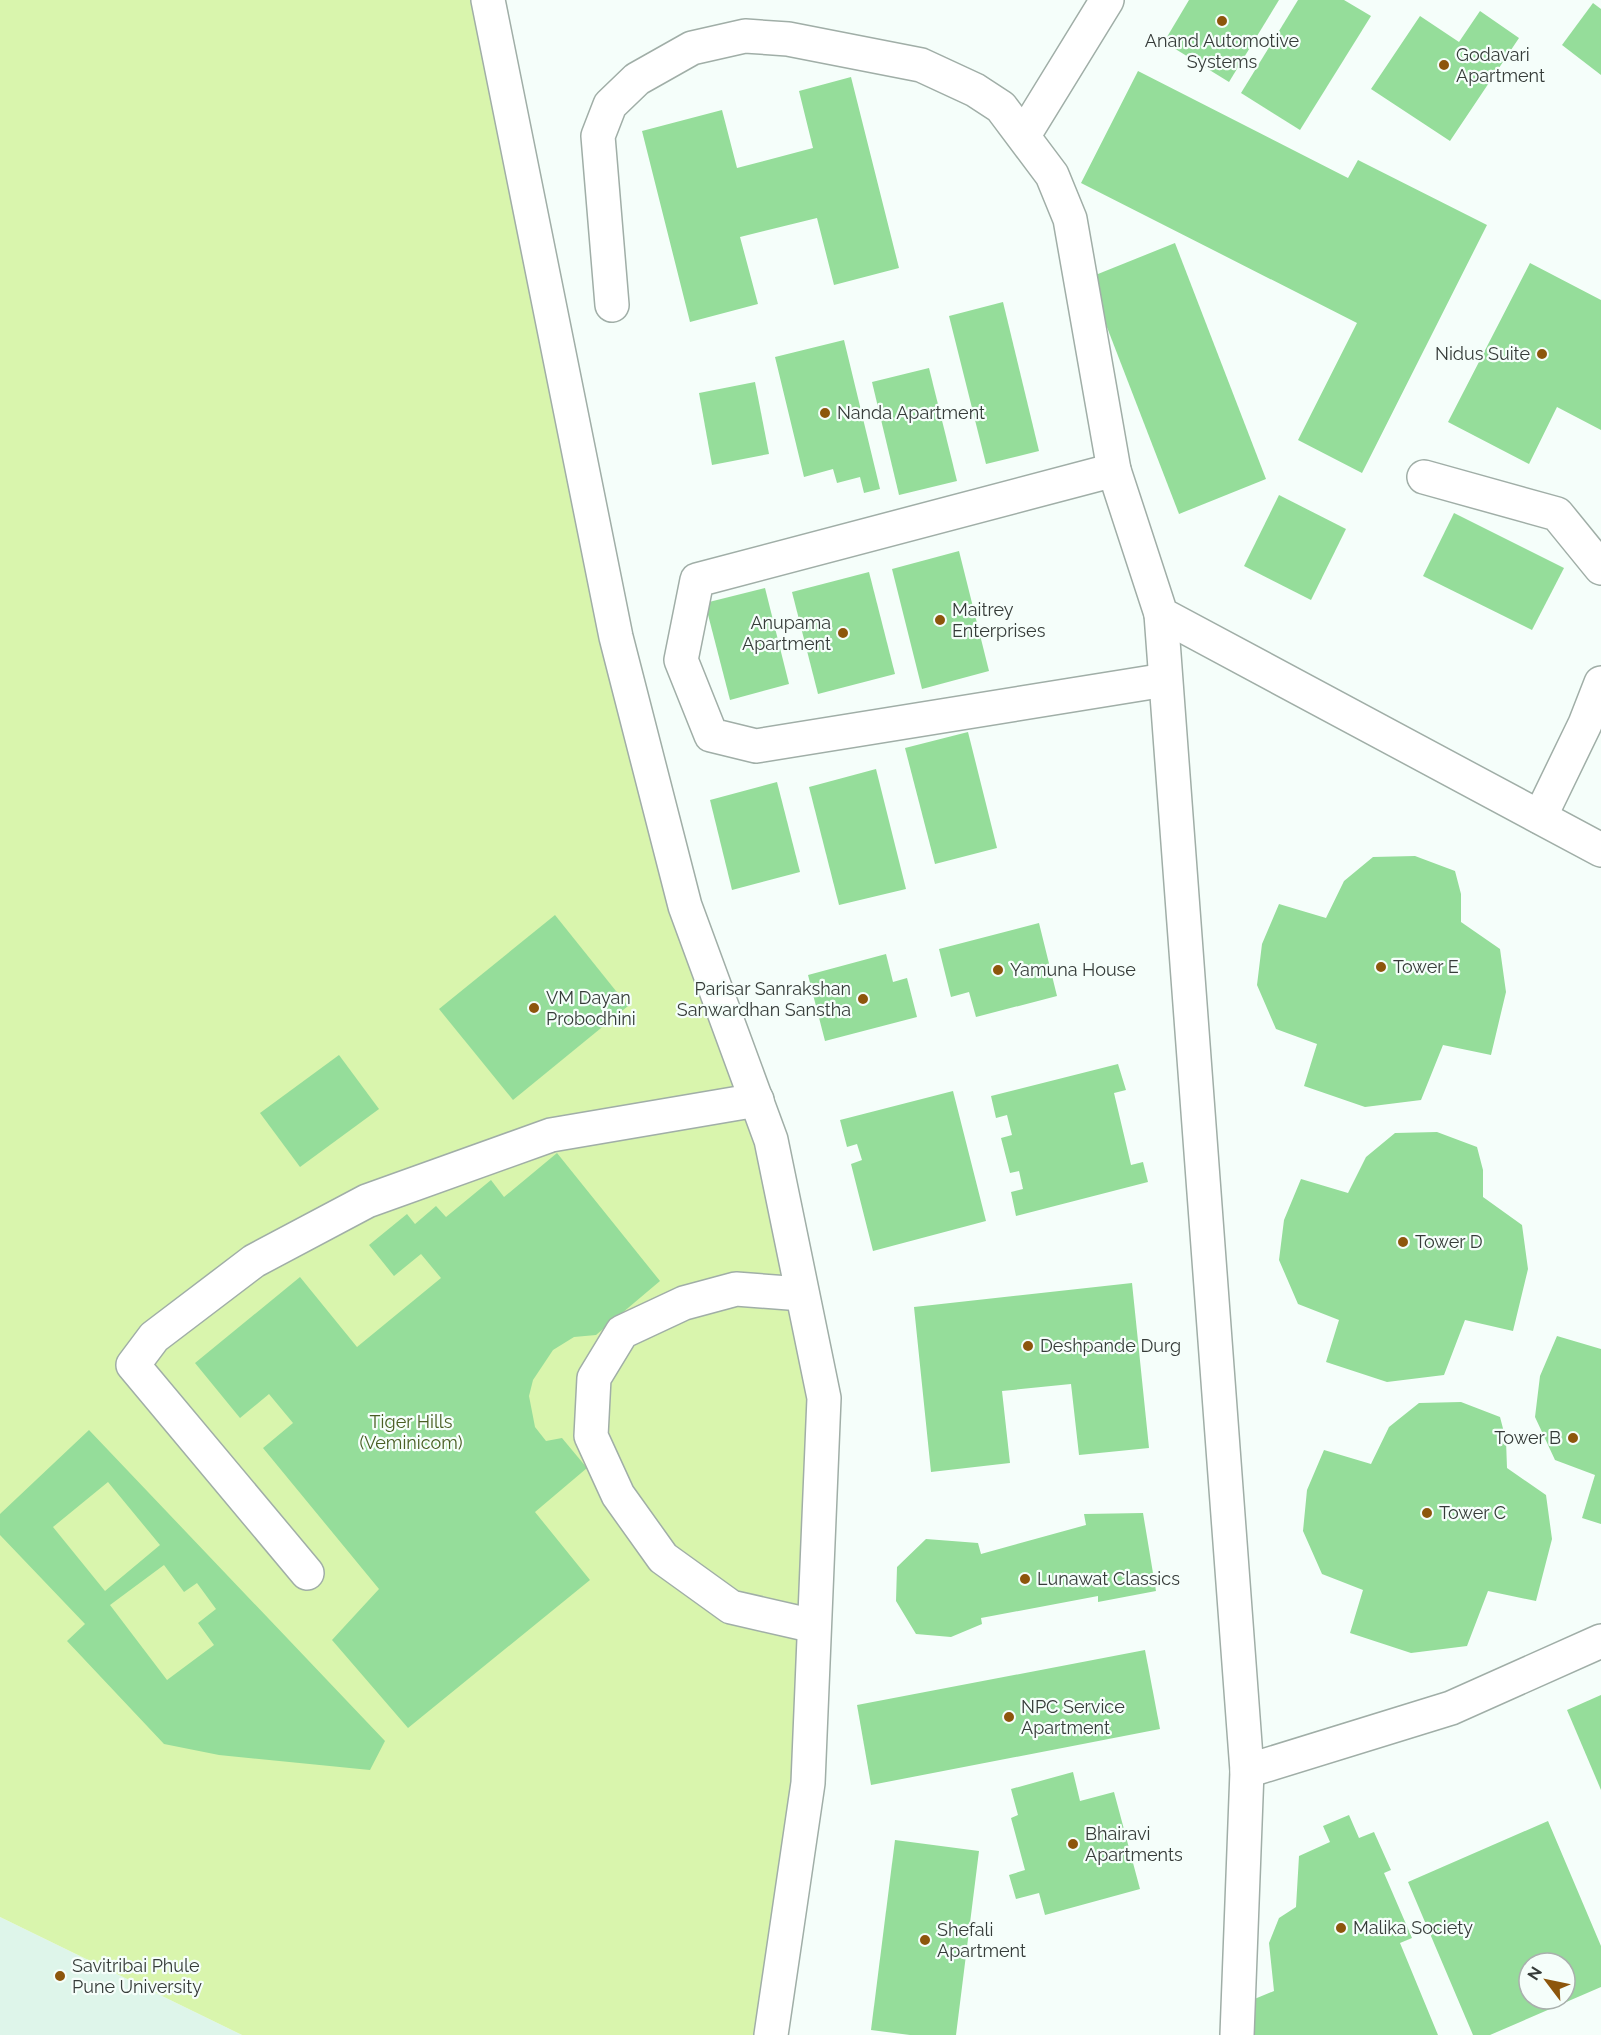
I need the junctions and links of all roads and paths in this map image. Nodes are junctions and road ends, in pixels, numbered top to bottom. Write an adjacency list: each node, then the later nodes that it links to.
1 (488, 0): 13 (street)
2 (1107, 0): 3 (street)
3 (1024, 135): 4 (street); 5 (street)
4 (612, 305)
5 (1113, 470): 8 (street); 9 (street)
6 (1424, 477): 7 (street)
7 (1601, 568)
8 (1161, 614): 9 (street); 11 (street)
9 (1166, 680): 18 (street)
10 (1601, 683): 11 (street)
11 (1540, 817): 12 (street)
12 (1601, 850)
13 (757, 1100): 14 (street); 15 (street)
14 (802, 1294): 16 (street); 16 (street)
15 (307, 1573)
16 (814, 1626): 19 (street)
17 (1601, 1641): 18 (street)
18 (1247, 1771): 20 (street)
19 (771, 2035)
20 (1237, 2035)

